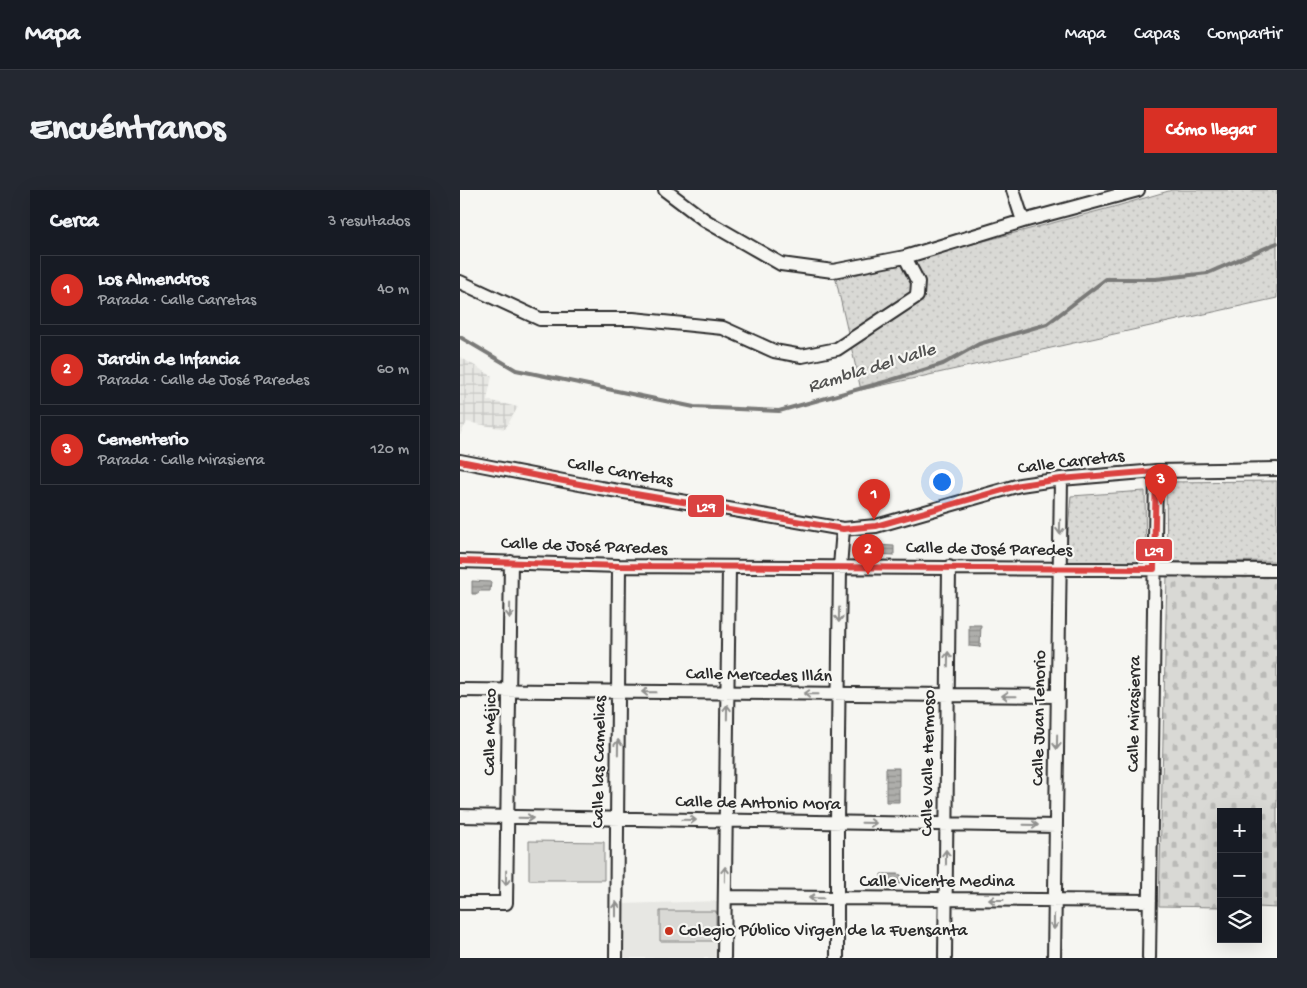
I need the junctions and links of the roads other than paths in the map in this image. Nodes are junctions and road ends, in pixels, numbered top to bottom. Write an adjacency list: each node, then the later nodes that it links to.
1 (665, 190): 5 (street)
2 (1013, 190): 4 (street)
3 (1138, 190): 4 (street)
4 (1023, 221): 5 (street)
5 (905, 257): 6 (street)
6 (460, 282)
7 (460, 461): 11 (street, Calle Carretas)
8 (1277, 469): 9 (street, Calle Carretas)
9 (1156, 471): 10 (street, Calle Carretas); 19 (street, Calle Mirasierra)
10 (1060, 479): 11 (street, Calle Carretas); 18 (street, Calle Juan Tenorio, one-way to 18)
11 (843, 529): 16 (street)
12 (460, 561): 13 (street, Calle de José Paredes)
13 (511, 562): 14 (street, Calle de José Paredes); 22 (street, Calle Méjico, one-way to 22)
14 (619, 566): 15 (street, Calle de José Paredes); 23 (street, Calle las Camelias)
15 (729, 567): 16 (street, Calle de José Paredes); 24 (street)
16 (840, 567): 17 (street, Calle de José Paredes); 25 (street, one-way to 25)
17 (949, 568): 18 (street, Calle de José Paredes); 26 (street, Calle Valle Hermoso, one-way to 17)
18 (1059, 568): 19 (street, Calle de José Paredes); 27 (street, Calle Juan Tenorio)
19 (1154, 569): 20 (street, Calle de José Paredes); 39 (street, Calle Mirasierra)
20 (1277, 570)
21 (460, 690): 22 (street, Calle Mercedes Illán)
22 (509, 691): 23 (street, Calle Mercedes Illán); 29 (street, Calle Méjico)
23 (619, 692): 24 (street, Calle Mercedes Illán, one-way to 23); 30 (street, Calle las Camelias, one-way to 23)
24 (727, 693): 25 (street, Calle Mercedes Illán, one-way to 24); 31 (street, one-way to 24)
25 (838, 694): 26 (street, Calle Mercedes Illán); 32 (street)
26 (947, 695): 27 (street, Calle Mercedes Illán, one-way to 26); 33 (street, Calle Valle Hermoso)
27 (1057, 696): 34 (street, Calle Juan Tenorio, one-way to 34)
28 (460, 816): 29 (street, Calle de Antonio Mora)
29 (507, 817): 30 (street, Calle de Antonio Mora, one-way to 30); 40 (street, Calle Méjico, one-way to 40)
30 (617, 819): 31 (street, Calle de Antonio Mora, one-way to 31); 41 (street, Calle las Camelias, one-way to 30)
31 (726, 820): 32 (street, Calle de Antonio Mora); 35 (street, one-way to 31)
32 (837, 822): 33 (street, Calle de Antonio Mora, one-way to 33); 36 (street)
33 (946, 824): 34 (street, Calle de Antonio Mora, one-way to 34); 37 (street, Calle Valle Hermoso, one-way to 33)
34 (1056, 826): 38 (street, Calle Juan Tenorio)
35 (724, 897): 36 (street, Calle Vicente Medina, one-way to 35); 42 (street)
36 (838, 898): 37 (street, Calle Vicente Medina); 43 (street)
37 (945, 899): 38 (street, Calle Vicente Medina, one-way to 37); 44 (street, Calle Valle Hermoso)
38 (1054, 900): 39 (street, Calle Vicente Medina); 45 (street, Calle Juan Tenorio, one-way to 45)
39 (1150, 901): 46 (street, Calle Mirasierra)
40 (460, 903)
41 (616, 958)
42 (724, 958)
43 (838, 958)
44 (945, 958)
45 (1054, 958)
46 (1149, 958)

